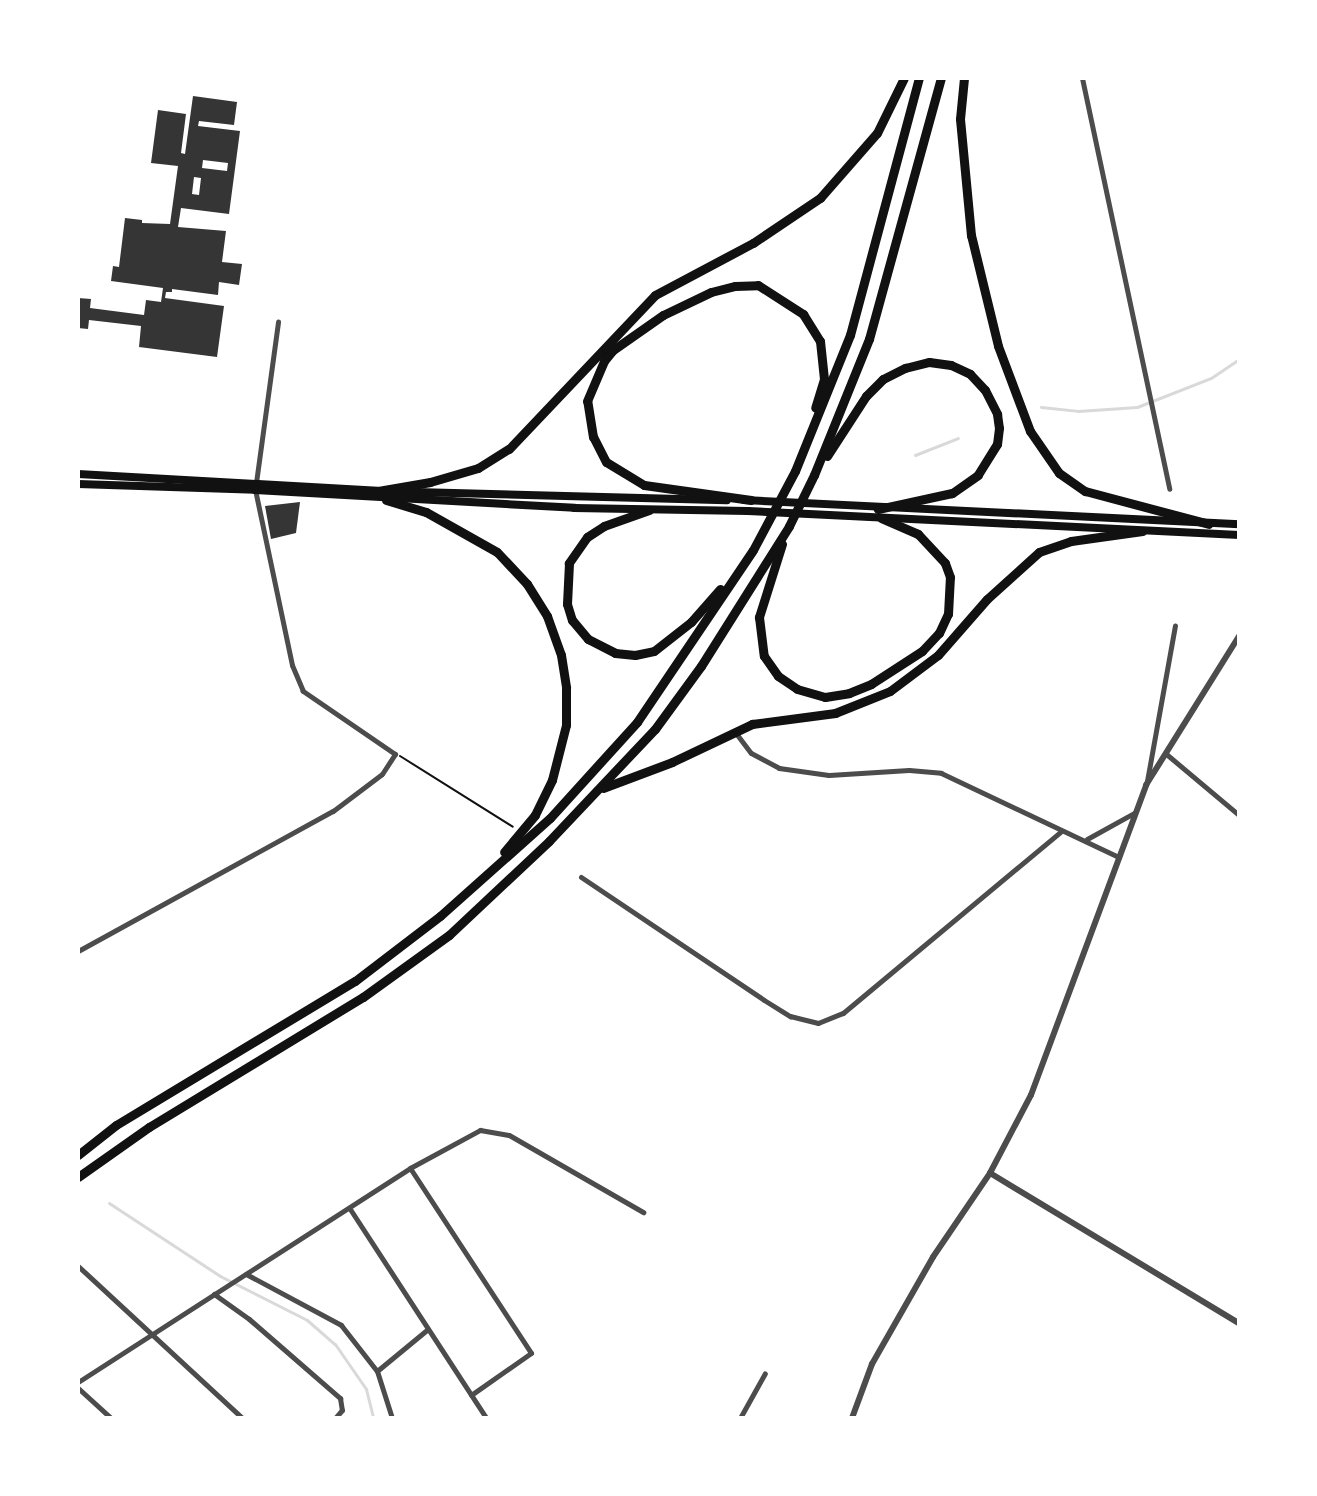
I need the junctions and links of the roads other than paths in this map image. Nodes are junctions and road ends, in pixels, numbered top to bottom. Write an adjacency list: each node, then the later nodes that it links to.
1 (904, 78): 13 (highway)
2 (919, 78): 7 (highway)
3 (941, 78): 9 (highway)
4 (964, 78): 18 (highway)
5 (1082, 78): 12 (street)
6 (278, 322): 11 (street)
7 (795, 471): 15 (highway); 23 (highway)
8 (78, 474): 11 (highway)
9 (814, 475): 17 (highway); 20 (highway)
10 (78, 484): 11 (highway)
11 (256, 486): 13 (highway); 14 (highway); 37 (street)
12 (1169, 489)
13 (378, 491): 15 (highway)
14 (386, 500): 16 (highway); 36 (highway)
15 (751, 500): 17 (highway)
16 (649, 510): 17 (highway); 23 (highway)
17 (879, 513): 18 (highway); 20 (highway); 21 (highway)
18 (1209, 524): 19 (highway)
19 (1239, 524)
20 (789, 526): 29 (highway)
21 (1142, 531): 22 (highway); 26 (highway)
22 (1239, 535)
23 (753, 550): 36 (highway)
24 (1175, 625): 28 (street)
25 (1239, 636): 27 (street)
26 (735, 732): 29 (highway); 32 (street)
27 (1164, 752): 28 (street); 31 (street)
28 (1146, 785): 30 (street)
29 (599, 790): 41 (highway)
30 (1134, 813): 33 (street); 34 (street)
31 (1239, 815)
32 (1060, 832): 33 (street); 35 (street)
33 (1086, 839): 34 (street)
34 (1119, 857): 40 (street)
35 (581, 877)
36 (440, 916): 38 (highway)
37 (78, 951)
38 (78, 1155)
39 (410, 1168): 42 (street); 43 (street); 54 (street)
40 (990, 1173): 47 (street); 61 (street)
41 (78, 1177)
42 (350, 1209): 45 (street); 48 (street)
43 (643, 1212)
44 (78, 1266): 49 (street)
45 (245, 1274): 46 (street); 50 (street)
46 (213, 1294): 49 (street); 57 (street)
47 (1239, 1323)
48 (428, 1329): 50 (street); 54 (street)
49 (150, 1334): 52 (street); 55 (street)
50 (377, 1371): 58 (street)
51 (765, 1373): 60 (street)
52 (78, 1382)
53 (78, 1388): 56 (street)
54 (471, 1395): 59 (street)
55 (238, 1417)
56 (111, 1418)
57 (335, 1418)
58 (392, 1418)
59 (486, 1418)
60 (740, 1418)
61 (852, 1418)

